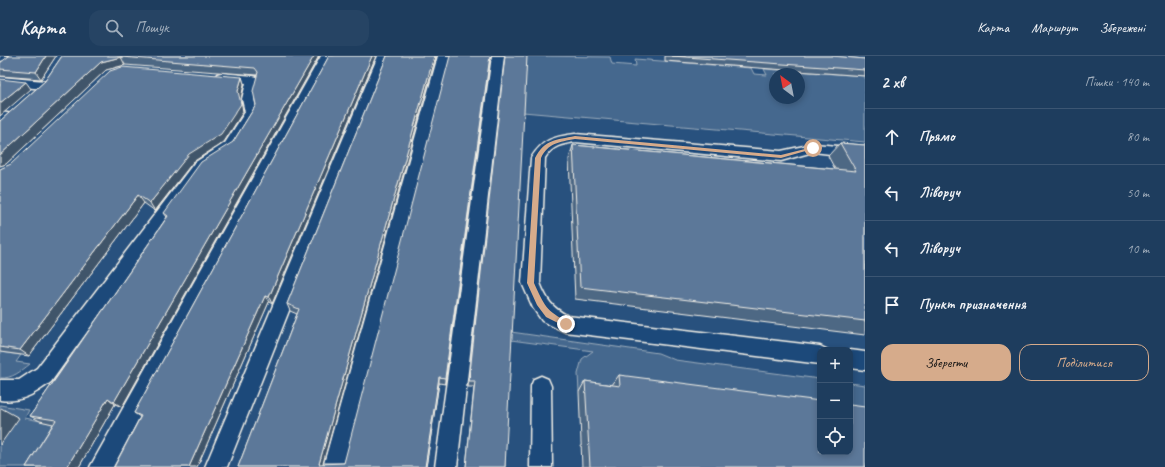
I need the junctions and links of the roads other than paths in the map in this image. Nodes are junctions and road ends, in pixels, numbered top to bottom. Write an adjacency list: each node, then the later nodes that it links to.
1 (327, 56): 16 (lane)
2 (384, 56): 17 (lane)
3 (444, 56): 18 (lane)
4 (498, 56): 19 (lane)
5 (53, 73): 8 (lane)
6 (208, 76): 15 (lane)
7 (0, 80): 8 (lane)
8 (45, 85): 9 (lane)
9 (33, 96)
10 (865, 153): 11 (lane)
11 (817, 355)
12 (853, 359): 13 (lane)
13 (865, 361)
14 (541, 386): 20 (lane)
15 (0, 390)
16 (101, 467)
17 (216, 467)
18 (334, 467)
19 (446, 467)
20 (541, 467)

